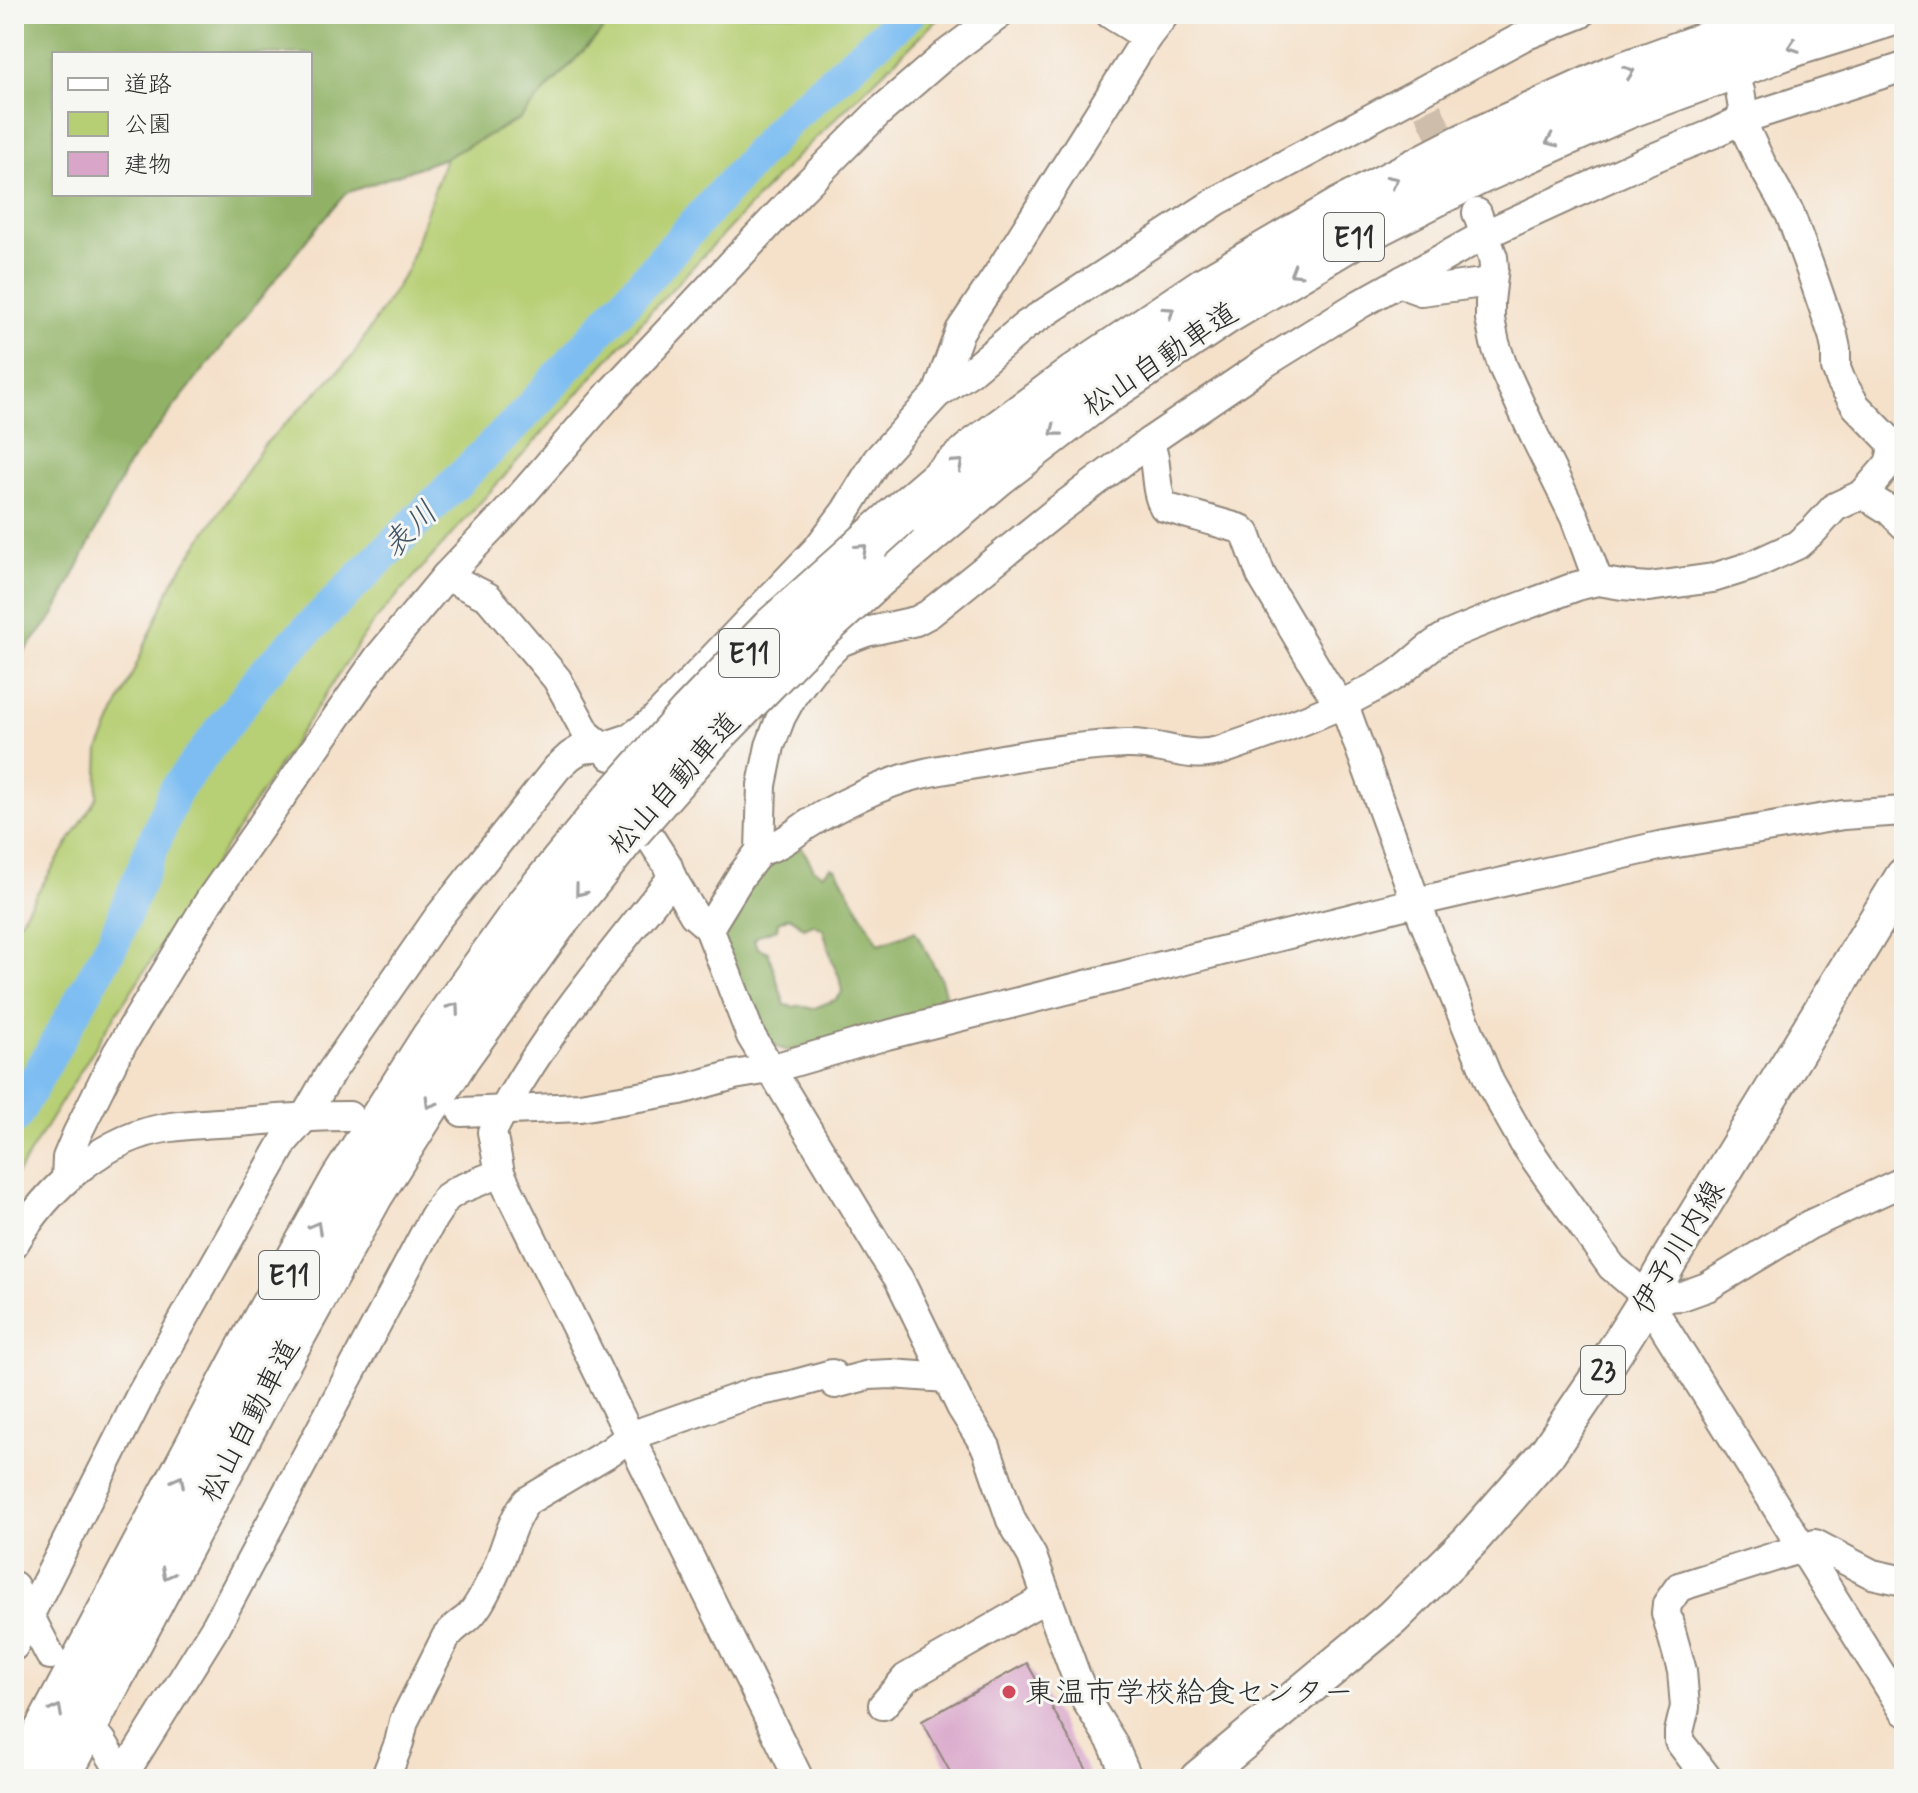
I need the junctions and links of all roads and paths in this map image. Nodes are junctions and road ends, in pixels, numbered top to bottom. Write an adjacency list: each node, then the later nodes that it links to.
1 (1000, 14): 18 (street)
2 (1110, 14): 7 (street)
3 (1165, 14): 7 (street)
4 (1580, 14): 13 (street)
5 (1786, 14): 24 (highway, 松山自動車道 / E11, one-way to 5, bridge)
6 (1894, 14): 24 (highway, 松山自動車道 / E11, one-way to 24, bridge)
7 (1147, 37): 13 (street)
8 (1904, 67): 9 (street)
9 (1742, 105): 10 (street); 15 (street)
10 (1482, 224): 11 (street); 12 (street)
11 (1403, 280): 12 (street); 14 (street)
12 (1491, 282): 19 (street)
13 (937, 394): 17 (street)
14 (1149, 442): 20 (street); 21 (street)
15 (1863, 494): 16 (street); 19 (street)
16 (1904, 525)
17 (817, 549): 20 (street); 22 (street)
18 (446, 576): 22 (street); 36 (street)
19 (1598, 581): 21 (street)
20 (840, 642): 25 (street)
21 (1340, 704): 25 (street); 28 (street)
22 (603, 747): 27 (street); 34 (street)
23 (1904, 811): 28 (street)
24 (620, 817): 53 (highway, 松山自動車道 / E11, one-way to 24); 54 (highway, 松山自動車道 / E11, one-way to 54)
25 (760, 851): 29 (street)
26 (1904, 876): 39 (main road, 伊予川内線 / 23)
27 (672, 878): 29 (street); 32 (street)
28 (1416, 902): 30 (street); 39 (street)
29 (709, 928): 30 (street)
30 (770, 1069): 32 (street); 40 (street)
31 (462, 1112): 32 (street)
32 (502, 1112): 35 (street)
33 (349, 1116): 34 (street)
34 (305, 1117): 36 (street); 46 (street)
35 (500, 1173): 41 (street); 52 (street)
36 (66, 1179): 38 (street)
37 (1904, 1181): 39 (street)
38 (14, 1244)
39 (1648, 1298): 42 (street); 58 (main road, 伊予川内線 / 23)
40 (947, 1378): 41 (street); 45 (street)
41 (630, 1436): 55 (street); 56 (street)
42 (1801, 1548): 43 (street); 50 (street); 59 (street)
43 (1904, 1581)
44 (14, 1586): 46 (street)
45 (1047, 1597): 49 (street); 57 (street)
46 (29, 1615): 47 (street); 48 (street)
47 (14, 1646)
48 (50, 1655)
49 (883, 1705)
50 (1904, 1711)
51 (102, 1741): 52 (street)
52 (123, 1778)
53 (20, 1779)
54 (58, 1779)
55 (385, 1779)
56 (799, 1779)
57 (1128, 1779)
58 (1198, 1779)
59 (1708, 1779)

